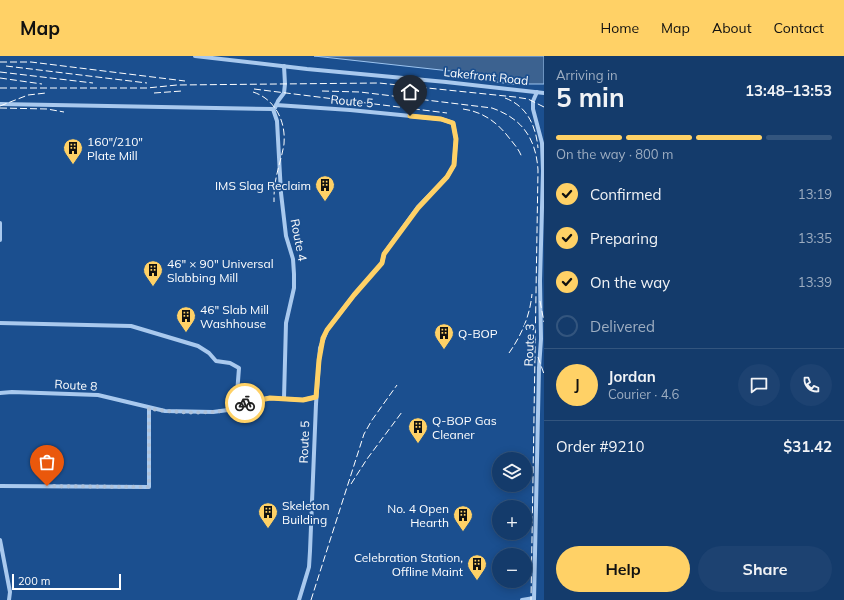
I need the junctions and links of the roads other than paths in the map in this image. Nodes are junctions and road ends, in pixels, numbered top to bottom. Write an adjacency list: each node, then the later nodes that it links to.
1 (195, 56): 2 (street, Lakefront Road)
2 (284, 66): 3 (street, Lakefront Road); 6 (street)
3 (536, 92): 4 (street, Lakefront Road); 18 (street, Route 3)
4 (544, 93)
5 (0, 104): 7 (street)
6 (276, 105): 7 (street); 12 (street, Route 5)
7 (273, 109): 13 (street, Route 4)
8 (0, 223): 9 (street)
9 (0, 240)
10 (0, 323): 14 (street)
11 (0, 393): 15 (street, Route 8)
12 (316, 397): 13 (street, Route 8); 20 (street, Route 5)
13 (284, 398): 14 (street, Route 8)
14 (239, 406): 15 (street, Route 8)
15 (149, 408): 16 (street)
16 (0, 486)
17 (0, 540): 19 (street)
18 (534, 599): 21 (street)
19 (10, 600)
20 (299, 600)
21 (522, 600)

